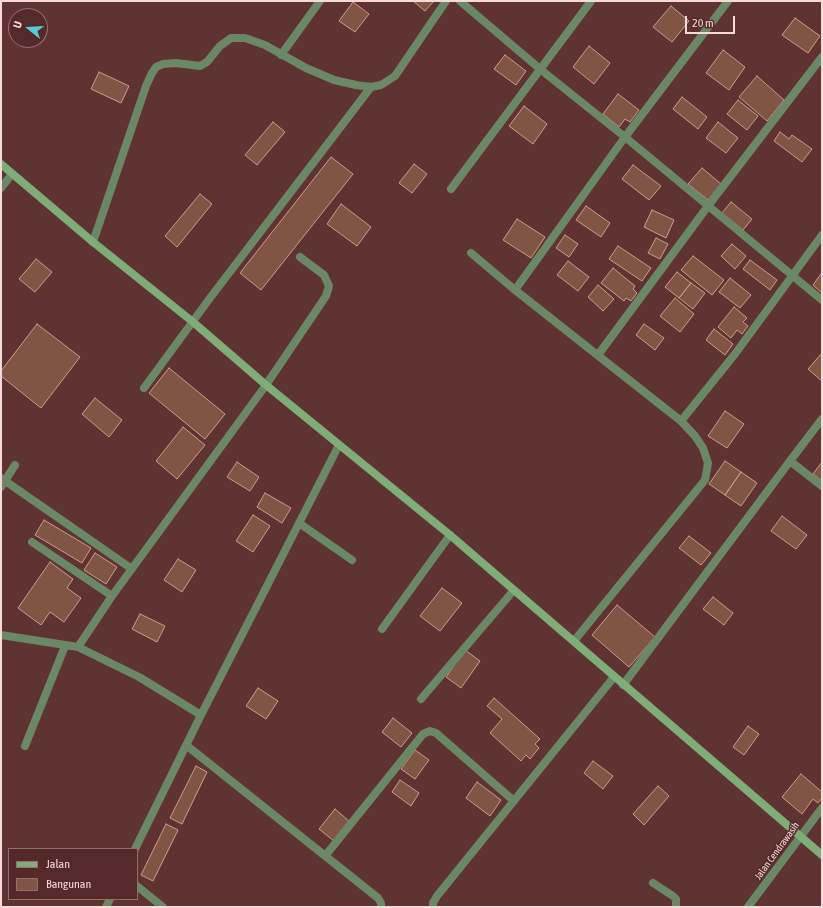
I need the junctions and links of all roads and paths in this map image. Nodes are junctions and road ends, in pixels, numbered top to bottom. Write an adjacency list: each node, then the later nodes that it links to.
1 (320, 1): 6 (street)
2 (446, 1): 9 (street)
3 (460, 1): 8 (street)
4 (591, 1): 8 (street)
5 (728, 1): 10 (street)
6 (281, 55): 9 (street); 17 (street)
7 (822, 57): 15 (street)
8 (540, 69): 10 (street); 14 (street)
9 (371, 87): 23 (street)
10 (625, 137): 15 (street); 21 (street)
11 (1, 164): 12 (main road)
12 (12, 174): 13 (street); 17 (main road)
13 (1, 188)
14 (451, 189)
15 (708, 206): 20 (street); 24 (street)
16 (822, 235): 20 (street)
17 (93, 242): 23 (main road)
18 (471, 253): 21 (street)
19 (300, 257): 25 (street)
20 (793, 275): 22 (street); 28 (street)
21 (515, 290): 24 (street)
22 (822, 300)
23 (193, 322): 25 (main road); 26 (street)
24 (598, 355): 28 (street)
25 (266, 385): 29 (main road); 38 (street)
26 (144, 388)
27 (822, 419): 30 (street)
28 (681, 421): 43 (street)
29 (339, 445): 34 (street); 35 (main road)
30 (790, 461): 33 (street); 47 (street)
31 (15, 465): 32 (street)
32 (2, 482): 38 (street)
33 (822, 486)
34 (300, 522): 37 (street); 49 (street)
35 (450, 535): 39 (main road); 41 (street)
36 (32, 542): 40 (street)
37 (352, 560)
38 (132, 568): 40 (street)
39 (514, 590): 43 (main road); 48 (street)
40 (112, 596): 45 (street)
41 (382, 629)
42 (2, 638): 44 (street)
43 (574, 641): 46 (main road)
44 (65, 646): 45 (street); 50 (street)
45 (78, 647): 49 (street)
46 (614, 677): 47 (main road); 52 (street)
47 (623, 685): 54 (main road)
48 (421, 699)
49 (201, 715): 51 (street)
50 (25, 746)
51 (186, 746): 55 (street); 57 (street)
52 (514, 801): 57 (street); 62 (street)
53 (822, 808): 54 (street, Jalan Cendrawasih)
54 (801, 835): 56 (main road); 64 (street, Jalan Cendrawasih)
55 (135, 848)
56 (822, 855)
57 (326, 856): 61 (street)
58 (654, 883): 63 (street)
59 (138, 887): 60 (street)
60 (163, 907)
61 (381, 907)
62 (433, 907)
63 (676, 907)
64 (748, 907)

